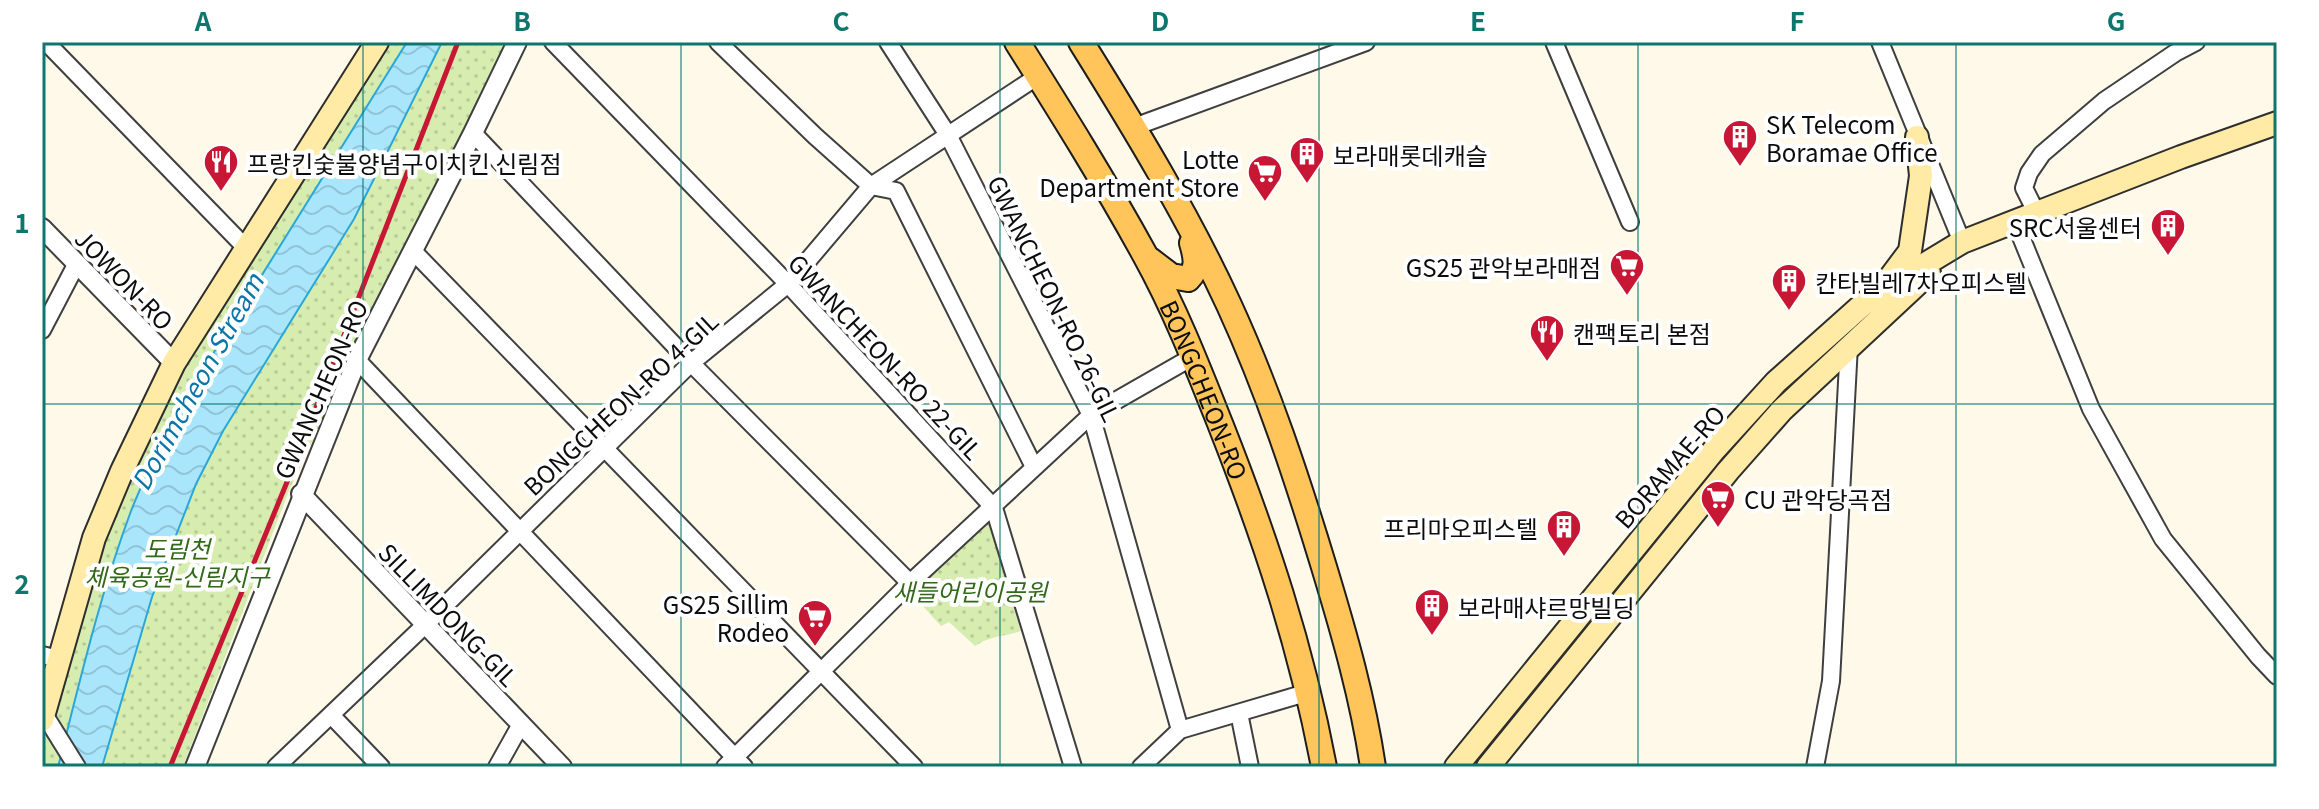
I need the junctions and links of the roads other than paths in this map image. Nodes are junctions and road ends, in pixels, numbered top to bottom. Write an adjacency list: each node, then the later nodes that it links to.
1 (46, 42): 26 (street)
2 (377, 42): 26 (main road)
3 (517, 42): 16 (street, GWANCHEON-RO)
4 (553, 42): 30 (street, GWANCHEON-RO 22-GIL)
5 (718, 42): 19 (street)
6 (888, 42): 17 (street, GWANCHEON-RO 26-GIL)
7 (1017, 42): 13 (main road, BONGCHEON-RO)
8 (1081, 42): 15 (main road)
9 (1366, 42): 15 (street)
10 (1554, 42): 21 (street)
11 (1880, 42): 18 (street)
12 (2196, 42): 20 (street)
13 (1038, 76): 17 (street, BONGCHEON-RO 4-GIL); 28 (main road, BONGCHEON-RO)
14 (2277, 123): 20 (main road, BORAMAE-RO)
15 (1134, 127): 23 (main road)
16 (473, 133): 27 (street, GWANCHEON-RO); 37 (street)
17 (948, 135): 19 (street, BONGCHEON-RO 4-GIL); 38 (street, GWANCHEON-RO 26-GIL)
18 (1917, 137): 25 (street); 31 (main road)
19 (871, 186): 30 (street, BONGCHEON-RO 4-GIL); 40 (street)
20 (2036, 212): 22 (main road, BORAMAE-RO)
21 (1630, 222)
22 (2015, 222): 25 (main road, BORAMAE-RO); 48 (street)
23 (1189, 225): 28 (main road); 67 (main road)
24 (42, 228): 29 (street, JOWON-RO)
25 (1962, 242): 31 (main road, BORAMAE-RO); 33 (main road, BORAMAE-RO)
26 (246, 248): 36 (main road)
27 (413, 251): 35 (street, GWANCHEON-RO); 39 (street)
28 (1146, 256): 34 (main road, BONGCHEON-RO)
29 (77, 263): 32 (street); 36 (street, JOWON-RO)
30 (788, 284): 37 (street, BONGCHEON-RO 4-GIL); 42 (street, GWANCHEON-RO 22-GIL)
31 (1879, 292): 68 (main road, BORAMAE-RO)
32 (42, 330)
33 (1849, 345): 69 (main road, BORAMAE-RO); 70 (street)
34 (1194, 356): 38 (street); 49 (main road, BONGCHEON-RO)
35 (357, 360): 41 (street, GWANCHEON-RO); 43 (street)
36 (174, 363): 46 (main road)
37 (691, 363): 39 (street, BONGCHEON-RO 4-GIL); 44 (street)
38 (1091, 415): 40 (street); 54 (street, GWANCHEON-RO 26-GIL)
39 (605, 448): 43 (street, BONGCHEON-RO 4-GIL); 47 (street)
40 (1034, 467): 42 (street)
41 (301, 494): 45 (street, SILLIMDONG-GIL); 57 (street, GWANCHEON-RO)
42 (994, 508): 44 (street); 63 (street, GWANCHEON-RO 22-GIL)
43 (519, 532): 45 (street, BONGCHEON-RO 4-GIL); 55 (street)
44 (910, 583): 47 (street)
45 (426, 624): 51 (street, BONGCHEON-RO 4-GIL); 53 (street, SILLIMDONG-GIL)
46 (50, 657): 52 (main road)
47 (823, 670): 55 (street); 62 (street)
48 (2277, 676)
49 (1309, 692): 50 (street); 66 (main road, BONGCHEON-RO)
50 (1239, 713): 54 (street); 65 (street)
51 (331, 715): 58 (street, BONGCHEON-RO 4-GIL); 59 (street)
52 (43, 717): 56 (street)
53 (521, 724): 60 (street); 61 (street, SILLIMDONG-GIL)
54 (1180, 730): 64 (street)
55 (735, 764)
56 (77, 767)
57 (195, 767)
58 (276, 767)
59 (381, 767)
60 (497, 767)
61 (562, 767)
62 (914, 767)
63 (1073, 767)
64 (1141, 767)
65 (1250, 767)
66 (1324, 767)
67 (1373, 767)
68 (1456, 767)
69 (1488, 767)
70 (1815, 767)

